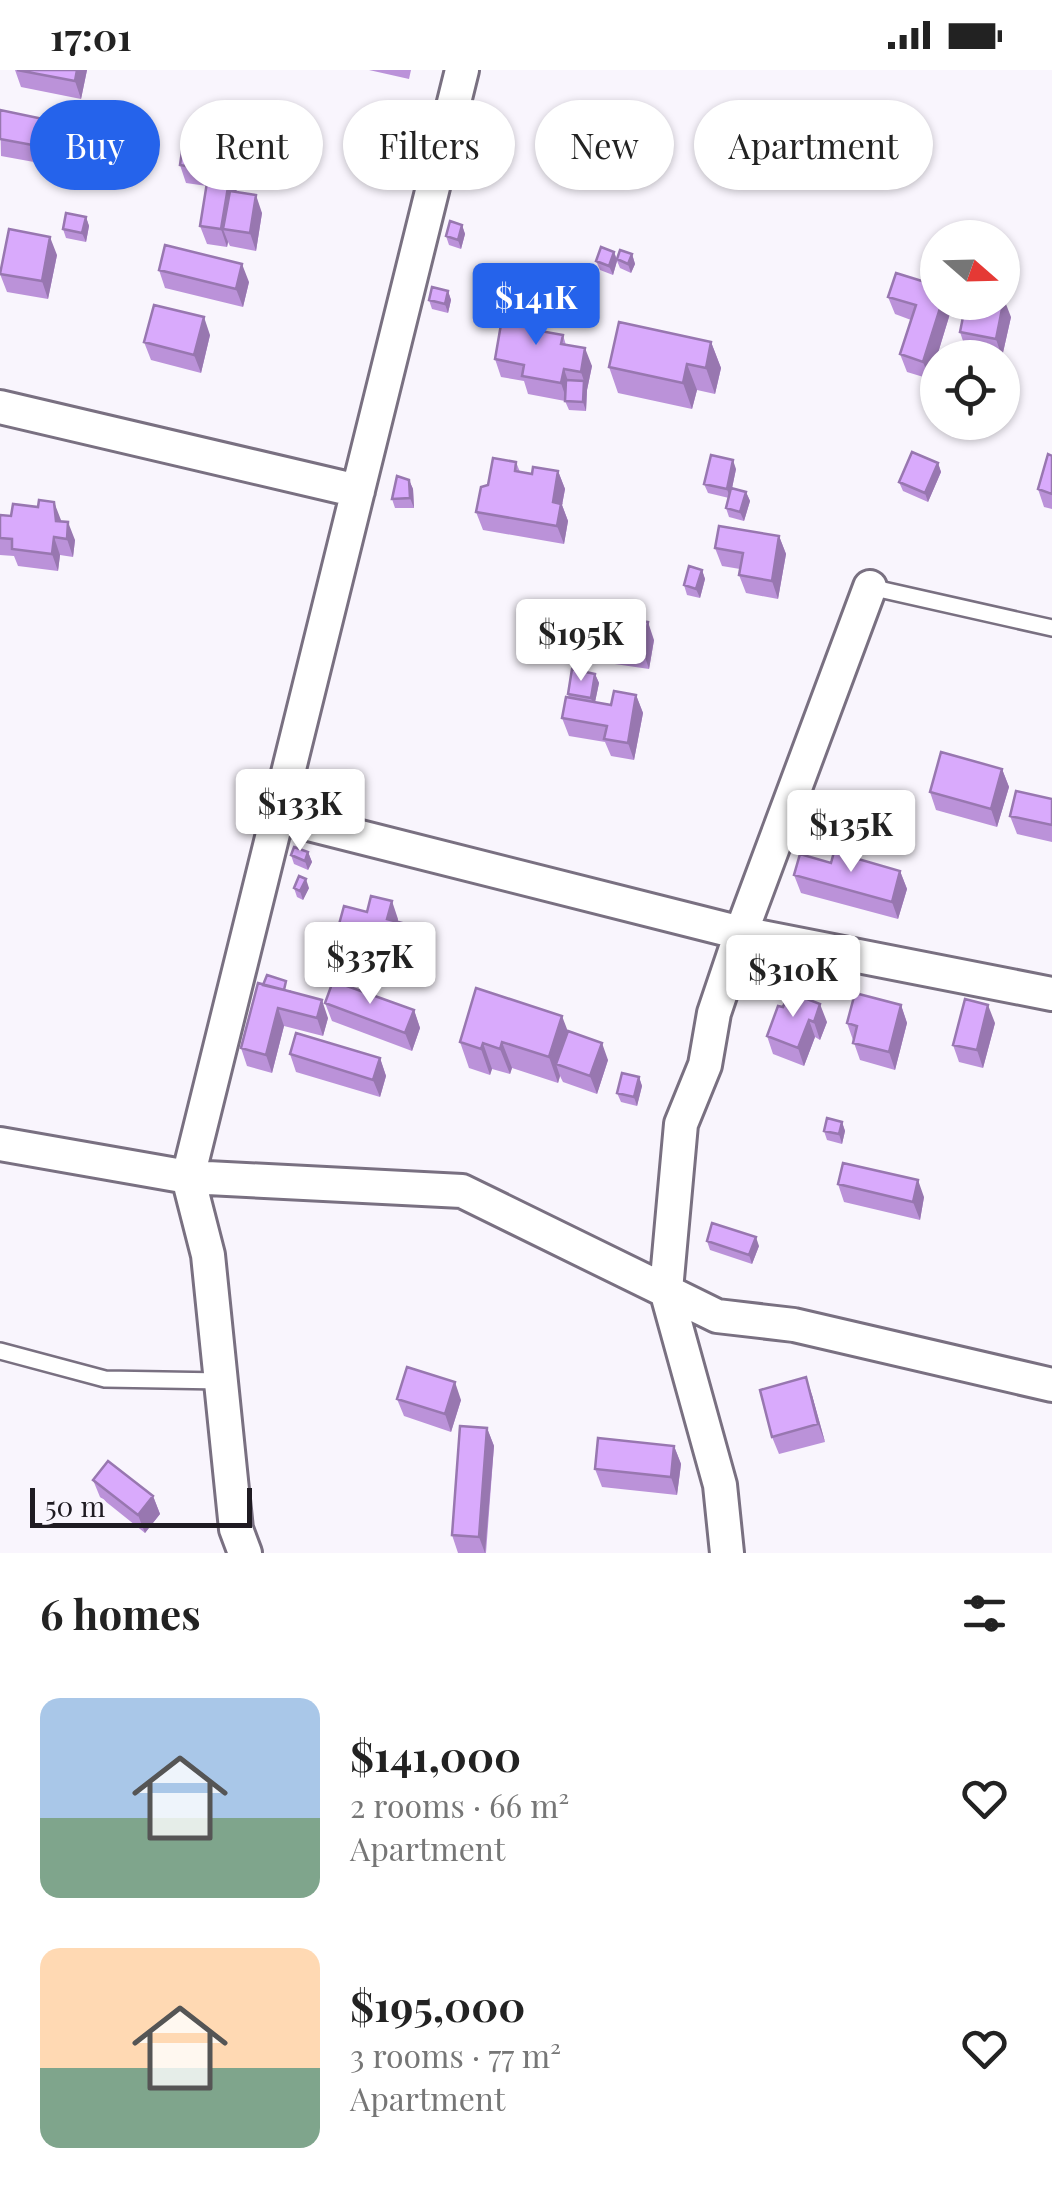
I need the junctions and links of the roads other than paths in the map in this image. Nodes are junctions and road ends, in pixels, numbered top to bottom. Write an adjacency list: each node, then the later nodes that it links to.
1 (462, 70): 3 (street)
2 (0, 407): 3 (street)
3 (358, 490): 6 (street)
4 (870, 587): 5 (lane); 7 (street)
5 (1052, 628)
6 (278, 816): 7 (street); 10 (street)
7 (740, 933): 8 (street); 11 (street)
8 (1052, 994)
9 (0, 1144): 10 (street)
10 (188, 1177): 11 (street); 13 (street)
11 (666, 1290): 14 (street); 16 (street)
12 (0, 1351): 13 (lane)
13 (222, 1381): 15 (street)
14 (1052, 1385)
15 (244, 1553)
16 (728, 1553)

